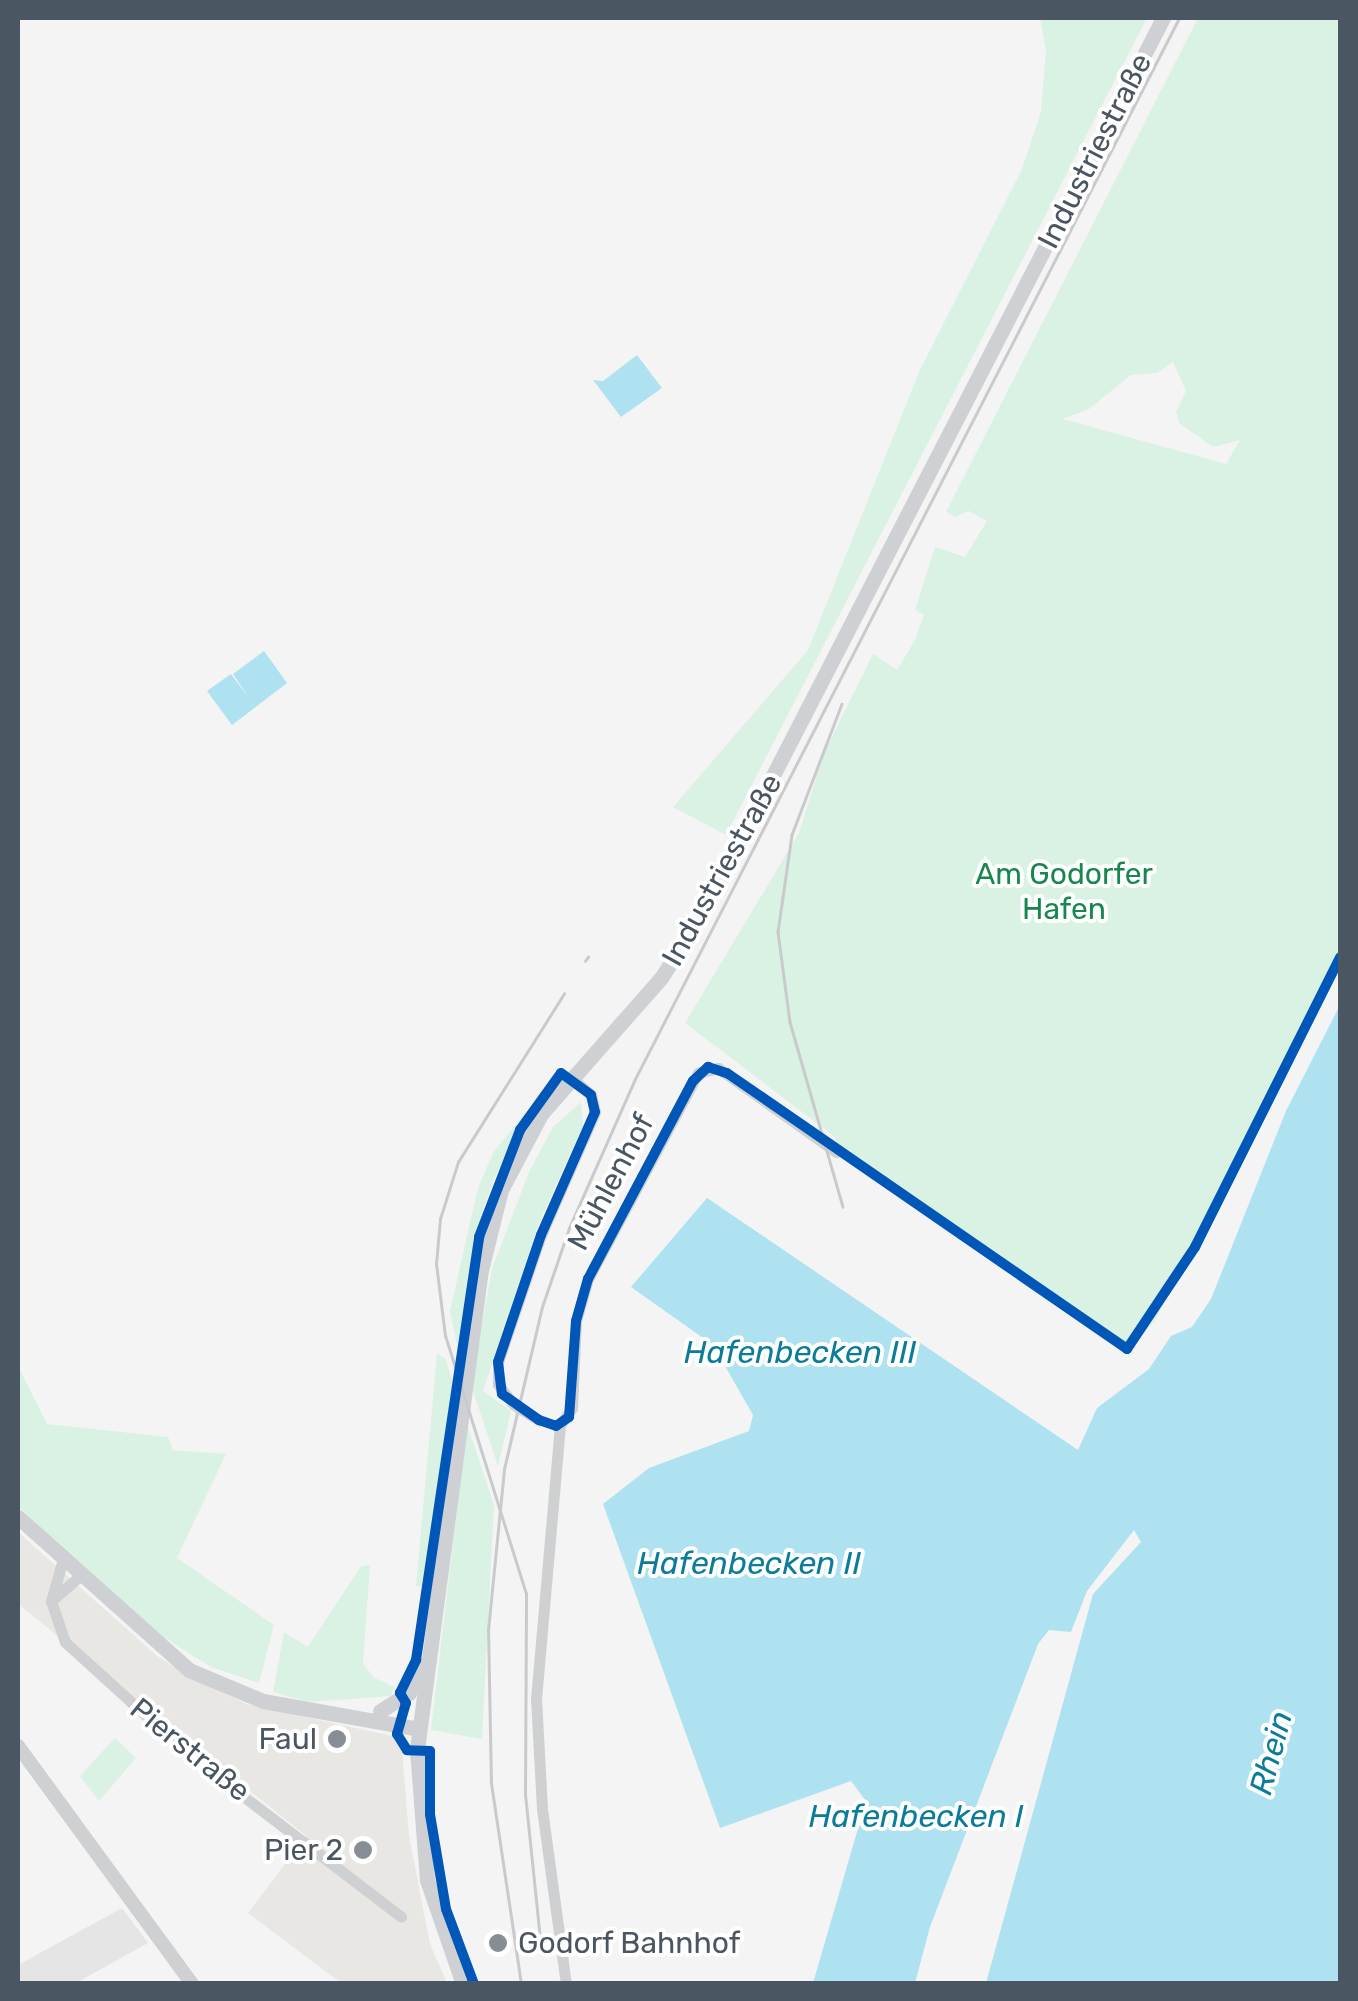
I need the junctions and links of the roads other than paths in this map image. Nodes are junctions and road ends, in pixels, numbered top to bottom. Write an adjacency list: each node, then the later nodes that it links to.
1 (1163, 18): 2 (main road, Industriestraße)
2 (570, 1076): 4 (street, Mühlenhof, bridge); 9 (main road, Industriestraße)
3 (836, 1152): 4 (street, Mühlenhof)
4 (560, 1425): 17 (street, Mühlenhof)
5 (18, 1517): 6 (main road)
6 (63, 1560): 7 (main road); 8 (street)
7 (80, 1576): 8 (street); 11 (main road)
8 (50, 1601): 14 (street, Pierstraße)
9 (432, 1634): 10 (main road); 12 (main road, Industriestraße)
10 (380, 1710): 11 (main road); 12 (main road)
11 (328, 1712): 12 (main road)
12 (419, 1721): 16 (main road, Industriestraße)
13 (18, 1746): 15 (street)
14 (401, 1917)
15 (192, 1984)
16 (463, 1984)
17 (566, 1984)

